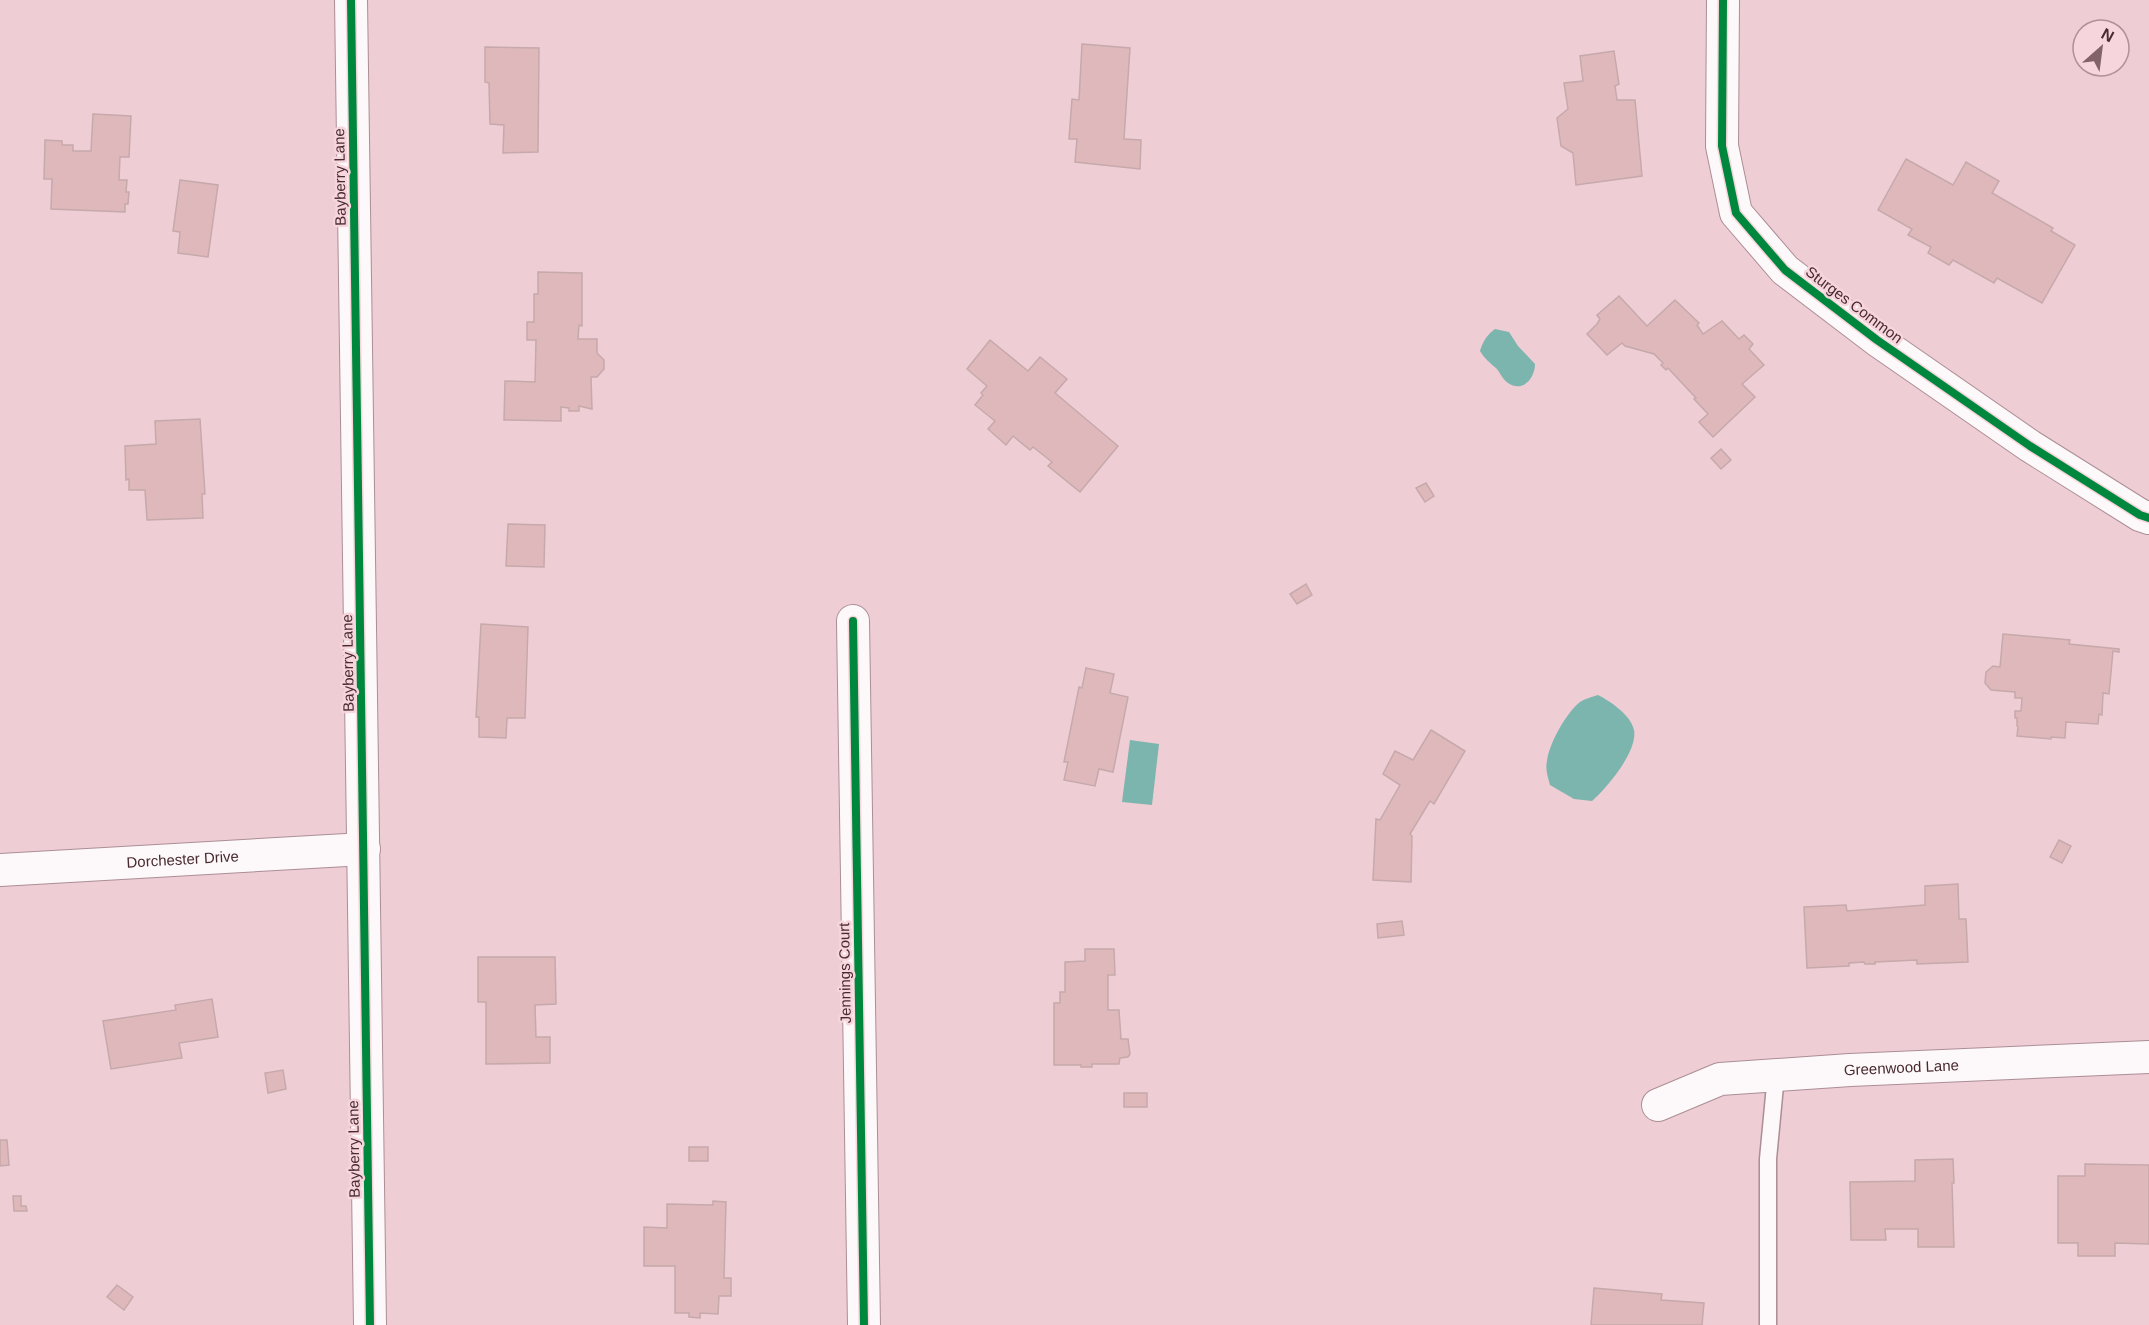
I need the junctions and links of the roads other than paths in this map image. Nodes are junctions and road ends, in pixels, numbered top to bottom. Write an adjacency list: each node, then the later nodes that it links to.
1 (351, 0): 5 (street, Bayberry Lane)
2 (1723, 0): 3 (street, Sturges Common)
3 (2149, 518)
4 (853, 621): 11 (street, Jennings Court)
5 (364, 849): 6 (street, Dorchester Drive); 10 (street, Bayberry Lane)
6 (0, 870)
7 (2149, 1057): 8 (street, Greenwood Lane)
8 (1776, 1075): 9 (street, Greenwood Lane); 12 (lane)
9 (1658, 1105)
10 (370, 1325)
11 (864, 1325)
12 (1768, 1325)

